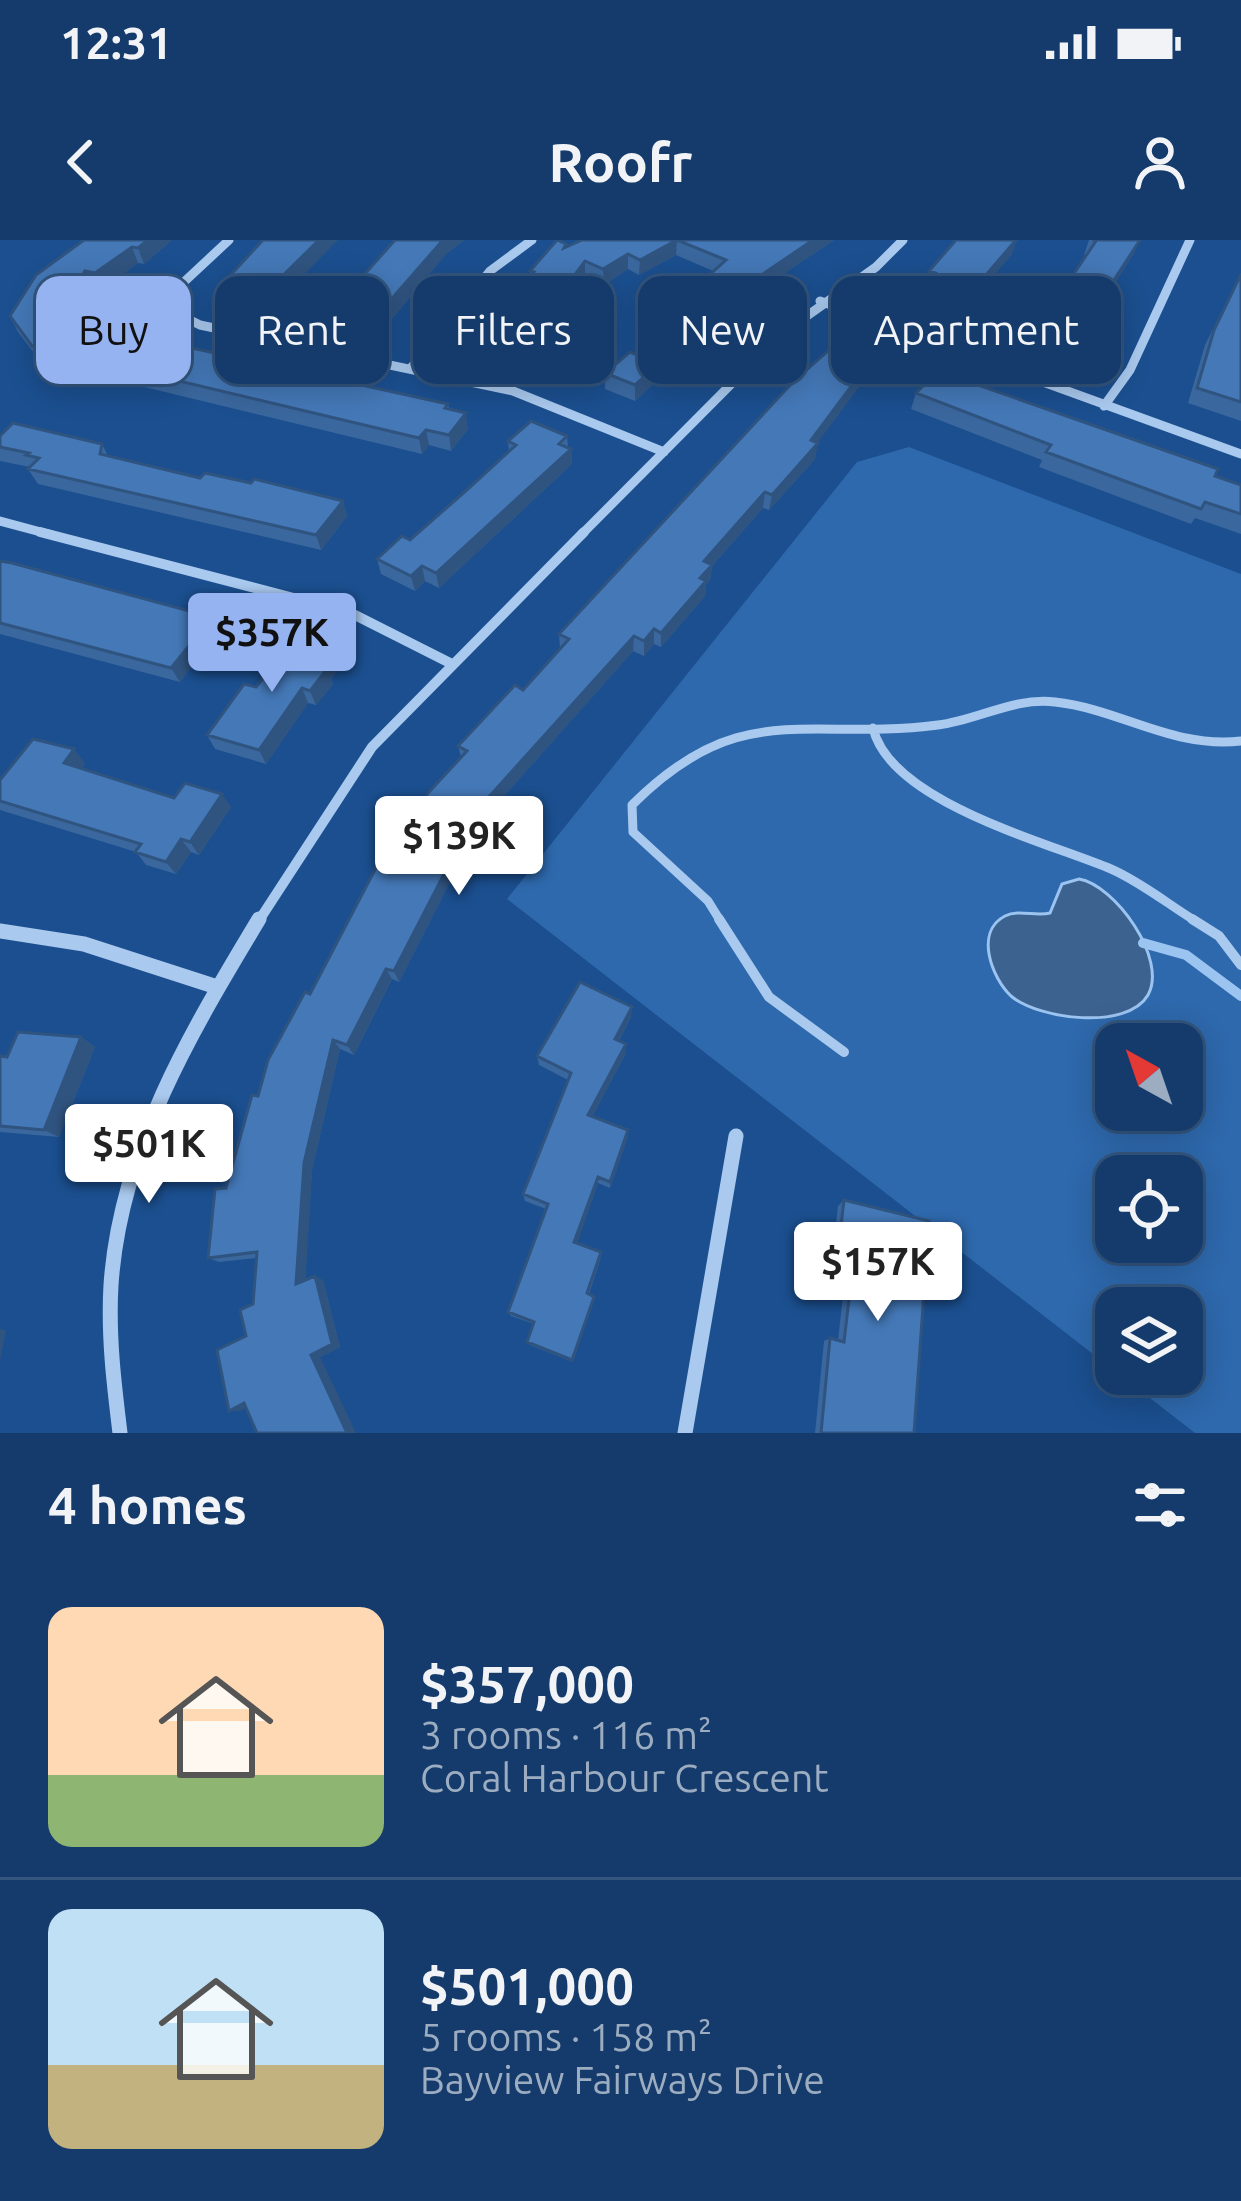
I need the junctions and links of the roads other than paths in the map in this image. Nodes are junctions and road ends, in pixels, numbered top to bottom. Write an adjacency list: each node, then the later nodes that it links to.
1 (229, 240): 6 (street)
2 (532, 240): 6 (street)
3 (903, 240): 5 (street)
4 (1190, 240): 7 (street)
5 (820, 301): 7 (street); 8 (street)
6 (410, 369): 8 (street)
7 (1104, 406): 9 (street)
8 (664, 452): 11 (street)
9 (1241, 454)
10 (0, 521): 11 (street)
11 (452, 664): 16 (street)
12 (873, 728): 13 (lane); 15 (lane); 17 (lane)
13 (1241, 741)
14 (0, 931): 16 (street)
15 (1241, 965)
16 (217, 987): 19 (street)
17 (844, 1052)
18 (736, 1136): 20 (street)
19 (120, 1433)
20 (686, 1433)

